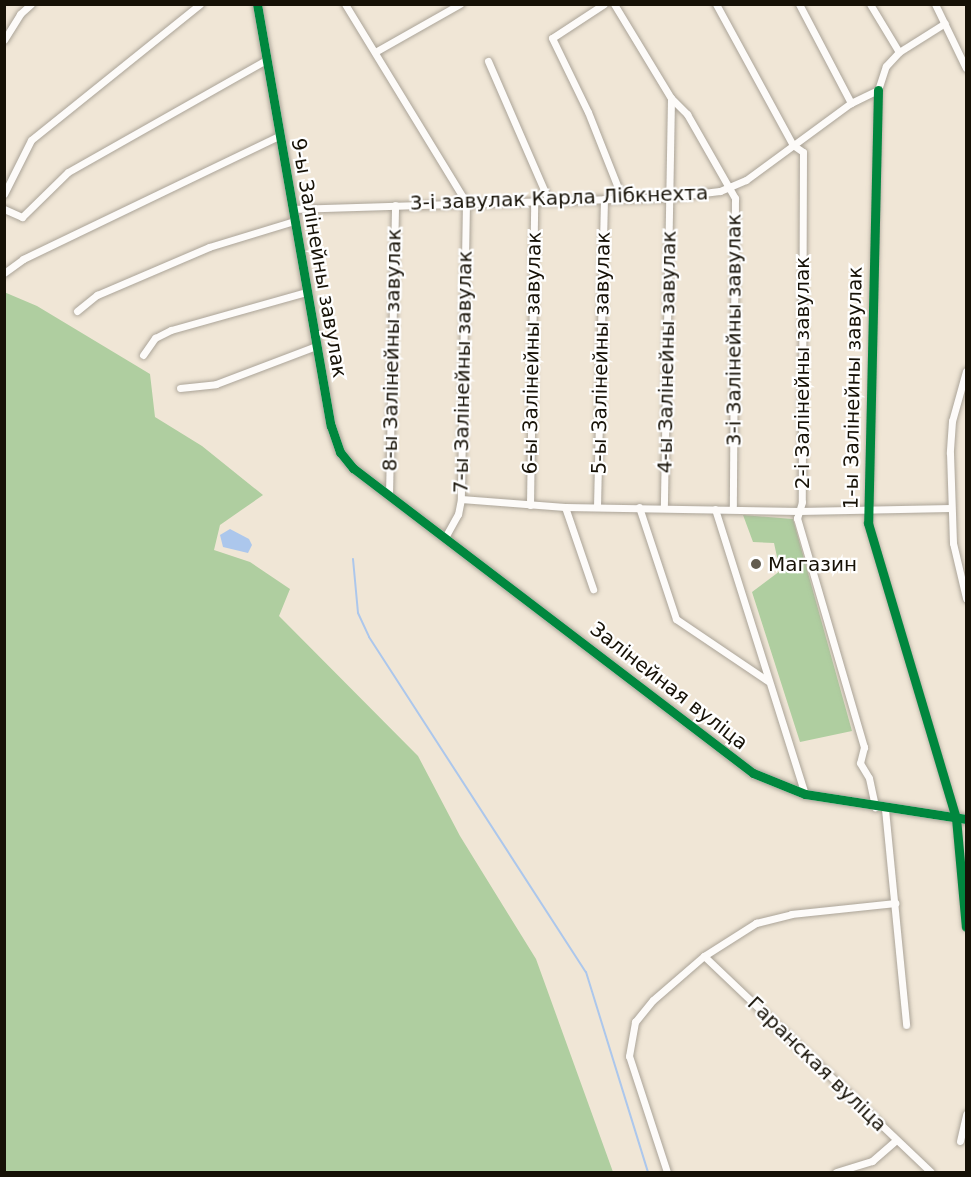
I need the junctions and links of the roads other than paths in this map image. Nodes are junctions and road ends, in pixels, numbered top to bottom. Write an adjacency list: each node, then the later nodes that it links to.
1 (31, 4): 13 (street)
2 (200, 4): 25 (street)
3 (257, 4): 16 (street, 9-ы Залінейны завулак)
4 (345, 4): 14 (street)
5 (460, 4): 14 (street)
6 (604, 4): 27 (street)
7 (614, 4): 20 (street, 3-і Залінейны завулак)
8 (716, 4): 23 (street)
9 (799, 4): 21 (street)
10 (870, 4): 15 (street)
11 (935, 4): 12 (street)
12 (945, 23): 15 (street); 18 (street)
13 (4, 40)
14 (375, 52): 31 (street)
15 (899, 52): 19 (street)
16 (266, 60): 22 (street, 9-ы Залінейны завулак); 33 (street)
17 (488, 61): 30 (street)
18 (966, 68)
19 (878, 90): 21 (street, 3-і завулак Карла Лібкнехта); 53 (street, 1-ы Залінейны завулак)
20 (670, 98): 24 (street, 3-і Залінейны завулак); 26 (street, 4-ы Залінейны завулак)
21 (851, 103): 23 (street, 3-і завулак Карла Лібкнехта)
22 (279, 136): 34 (street, 9-ы Залінейны завулак); 36 (street)
23 (793, 145): 24 (street, 3-і завулак Карла Лібкнехта); 54 (street, 2-і Залінейны завулак)
24 (731, 187): 26 (street, 3-і завулак Карла Лібкнехта); 52 (street, 3-і Залінейны завулак)
25 (4, 194)
26 (670, 197): 27 (street, 3-і завулак Карла Лібкнехта); 49 (street, 4-ы Залінейны завулак)
27 (622, 198): 28 (street, 3-і завулак Карла Лібкнехта)
28 (604, 199): 30 (street, 3-і завулак Карла Лібкнехта); 47 (street, 5-ы Залінейны завулак)
29 (534, 201): 30 (street, 3-і завулак Карла Лібкнехта); 31 (street, 3-і завулак Карла Лібкнехта); 45 (street, 6-ы Залінейны завулак)
30 (549, 201)
31 (466, 202): 32 (street, 3-і завулак Карла Лібкнехта); 44 (street, 7-ы Залінейны завулак)
32 (395, 205): 34 (street, 3-і завулак Карла Лібкнехта); 43 (street, 8-ы Залінейны завулак)
33 (4, 209)
34 (292, 209): 35 (street, 9-ы Залінейны завулак)
35 (294, 221): 37 (street, 9-ы Залінейны завулак); 38 (street)
36 (4, 273)
37 (306, 292): 39 (street, 9-ы Залінейны завулак); 40 (street)
38 (77, 311)
39 (316, 346): 42 (street); 43 (street, 9-ы Залінейны завулак)
40 (143, 355)
41 (966, 371): 50 (street)
42 (180, 388)
43 (389, 495): 55 (street, Залінейная вуліца)
44 (461, 499): 45 (street); 55 (street, 7-ы Залінейны завулак)
45 (530, 505): 46 (street)
46 (565, 507): 47 (street); 57 (street)
47 (597, 507): 48 (street)
48 (639, 507): 49 (street); 59 (street)
49 (664, 508): 51 (street)
50 (951, 508): 53 (street); 56 (street)
51 (715, 509): 52 (street); 59 (street)
52 (733, 509): 54 (street)
53 (869, 510): 54 (street); 62 (street, 1-ы Залінейны завулак)
54 (799, 511): 61 (street, 2-і Залінейны завулак)
55 (445, 537): 60 (street, Залінейная вуліца)
56 (963, 578): 58 (street)
57 (593, 590)
58 (966, 598)
59 (768, 682): 60 (street)
60 (805, 794): 61 (street, Залінейная вуліца)
61 (880, 808): 62 (street, Залінейная вуліца); 64 (street, 2-і Залінейны завулак)
62 (956, 818): 63 (street, Залінейная вуліца); 65 (street, 1-ы Залінейны завулак)
63 (966, 819)
64 (895, 903): 66 (street); 67 (street, 2-і Залінейны завулак)
65 (966, 927)
66 (704, 956): 69 (street, Гаранская вуліца); 71 (street)
67 (906, 1025)
68 (966, 1114): 70 (street)
69 (896, 1140): 72 (street); 73 (street, Гаранская вуліца)
70 (960, 1141)
71 (667, 1173)
72 (836, 1173)
73 (931, 1173)

